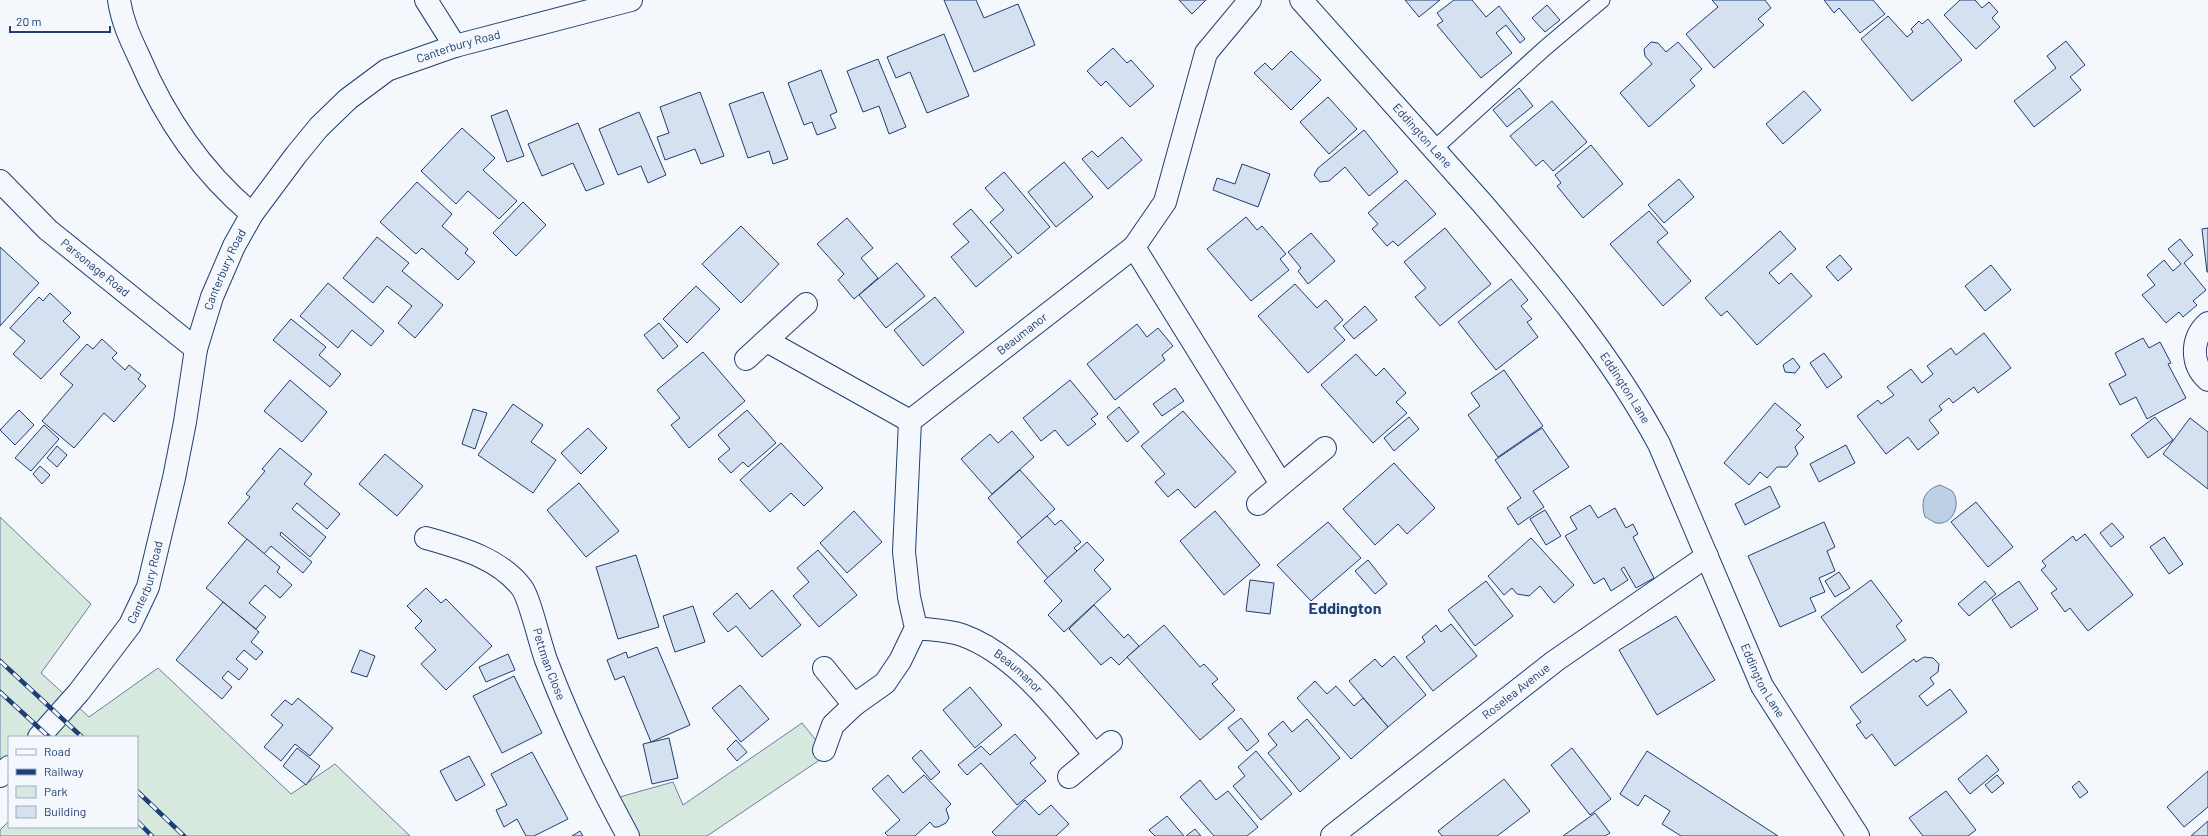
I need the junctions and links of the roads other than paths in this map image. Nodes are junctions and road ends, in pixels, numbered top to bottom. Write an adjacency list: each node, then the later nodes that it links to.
1 (119, 0): 10 (street)
2 (426, 0): 7 (street)
3 (631, 0): 7 (street, Canterbury Road)
4 (1250, 0): 11 (street, Beaumanor)
5 (1301, 0): 8 (street, Eddington Lane)
6 (1602, 0): 8 (lane)
7 (455, 46): 10 (street, Canterbury Road)
8 (1434, 149): 23 (street, Eddington Lane)
9 (0, 181): 15 (street, Parsonage Road)
10 (252, 214): 15 (street, Canterbury Road)
11 (1134, 247): 18 (street, Beaumanor); 20 (street)
12 (806, 304): 14 (street)
13 (2208, 323): 17 (street)
14 (767, 341): 16 (street); 18 (street)
15 (196, 349): 27 (street, Canterbury Road)
16 (746, 359)
17 (2208, 380)
18 (910, 421): 24 (street)
19 (1325, 448): 20 (street)
20 (1281, 484): 21 (street)
21 (1258, 504)
22 (426, 538): 32 (street, Pettman Close)
23 (1707, 556): 33 (street, Roselea Avenue); 34 (street, Eddington Lane)
24 (916, 628): 26 (street); 31 (street, Beaumanor)
25 (824, 668): 26 (street)
26 (854, 705): 28 (street)
27 (39, 736)
28 (824, 750)
29 (8, 768): 30 (street)
30 (0, 776)
31 (1069, 777)
32 (628, 836)
33 (1332, 836)
34 (1858, 836)

